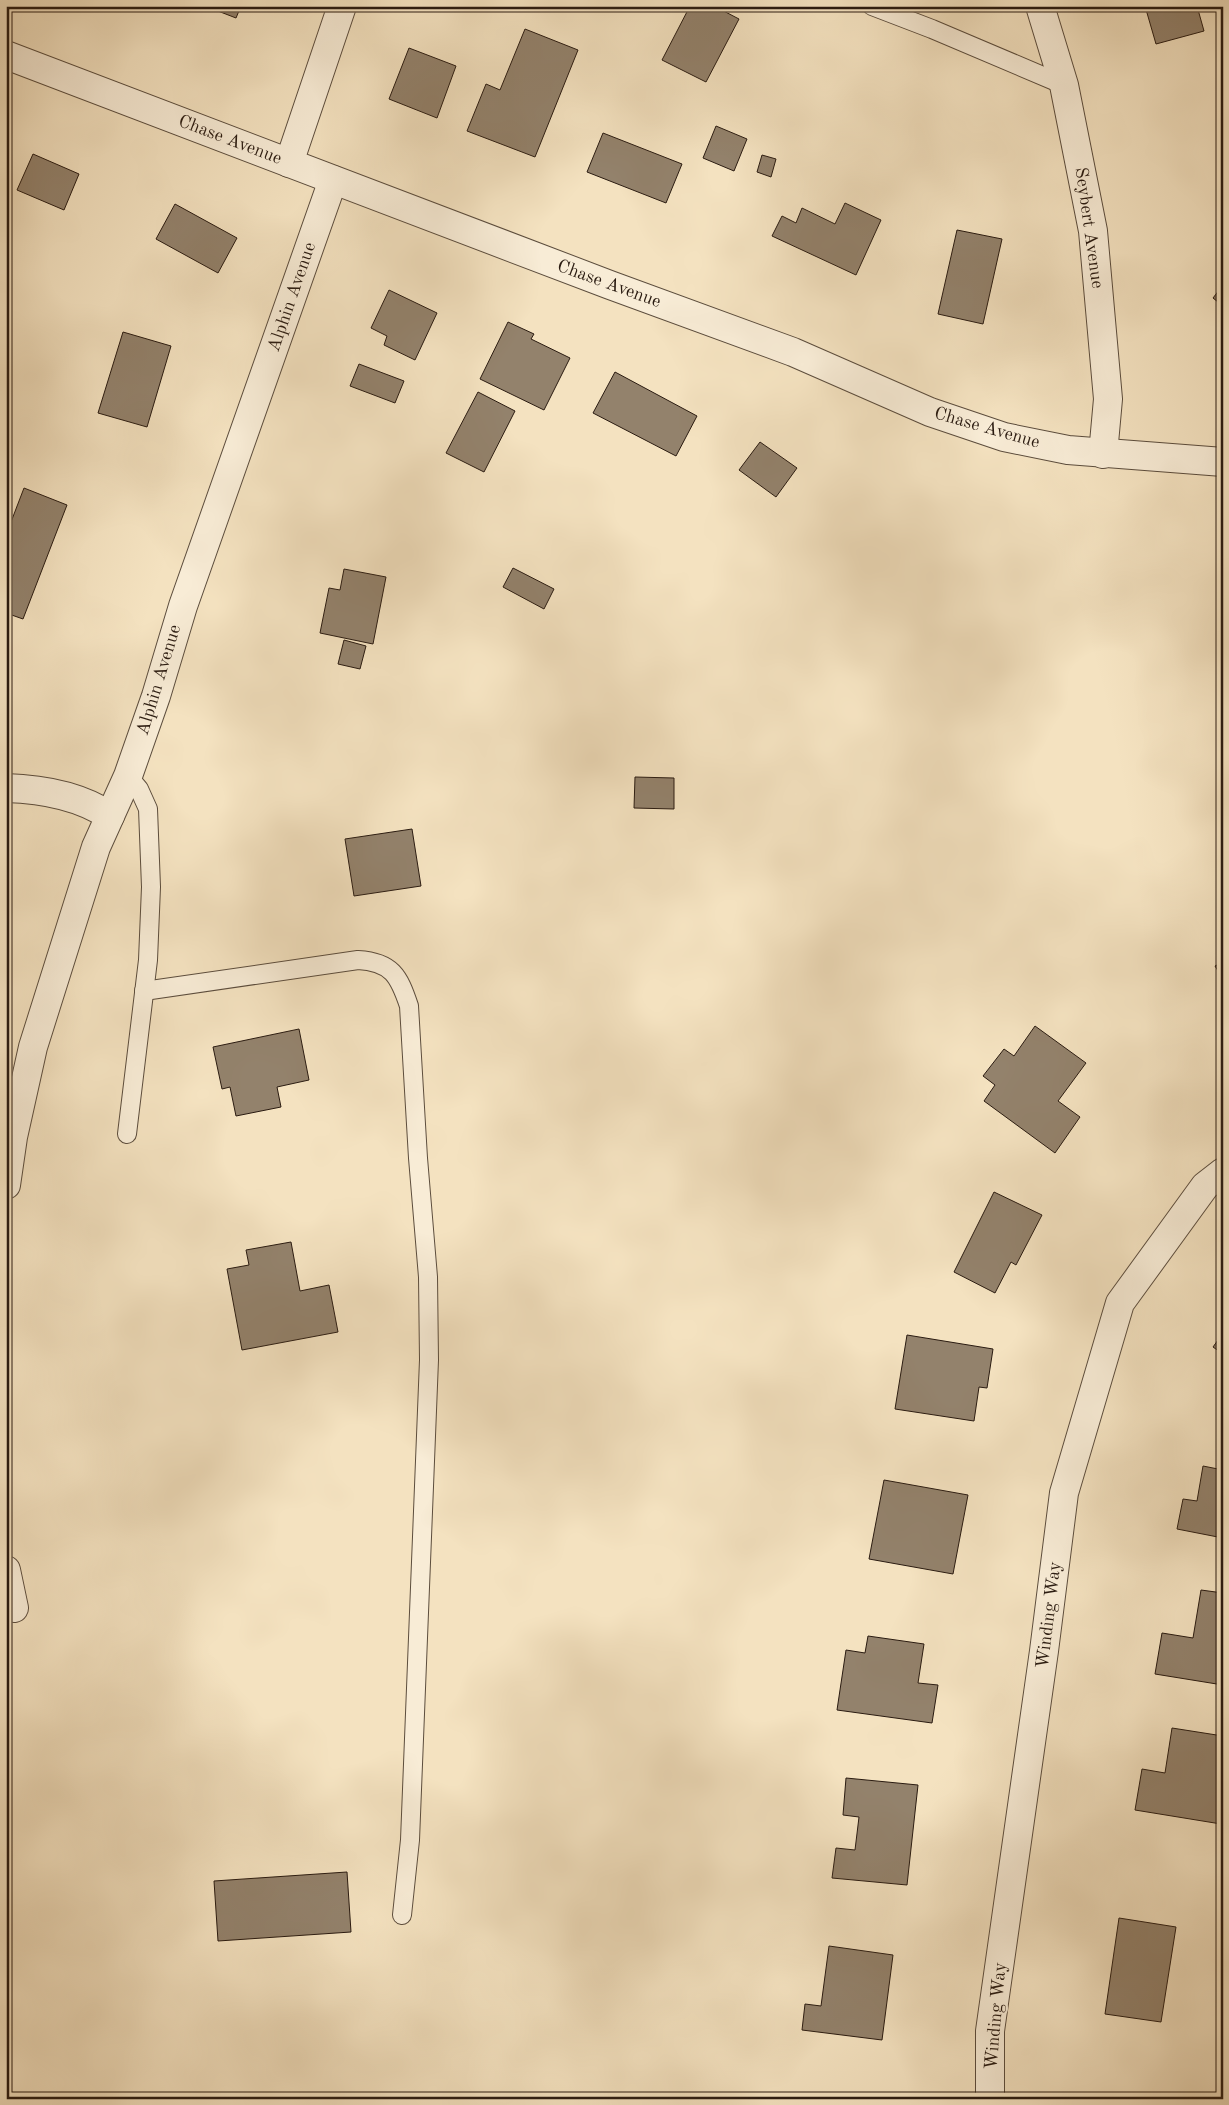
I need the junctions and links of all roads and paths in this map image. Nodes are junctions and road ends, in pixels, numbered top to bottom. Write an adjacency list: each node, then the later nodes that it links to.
1 (342, 6): 6 (street)
2 (872, 6): 5 (lane)
3 (1040, 6): 5 (street, Seybert Avenue)
4 (6, 55): 6 (street, Chase Avenue)
5 (1064, 85): 8 (street, Seybert Avenue)
6 (290, 163): 7 (street, Chase Avenue)
7 (333, 180): 8 (street, Chase Avenue); 10 (street, Alphin Avenue)
8 (1103, 454): 9 (street, Chase Avenue)
9 (1223, 462)
10 (128, 776): 12 (street, Alphin Avenue); 13 (lane)
11 (6, 788): 12 (street)
12 (110, 816): 16 (street, Alphin Avenue)
13 (144, 991): 14 (lane); 19 (lane)
14 (127, 1134)
15 (1223, 1172): 20 (street, Winding Way)
16 (6, 1185)
17 (6, 1570): 18 (street)
18 (14, 1608)
19 (402, 1915)
20 (990, 2099)

